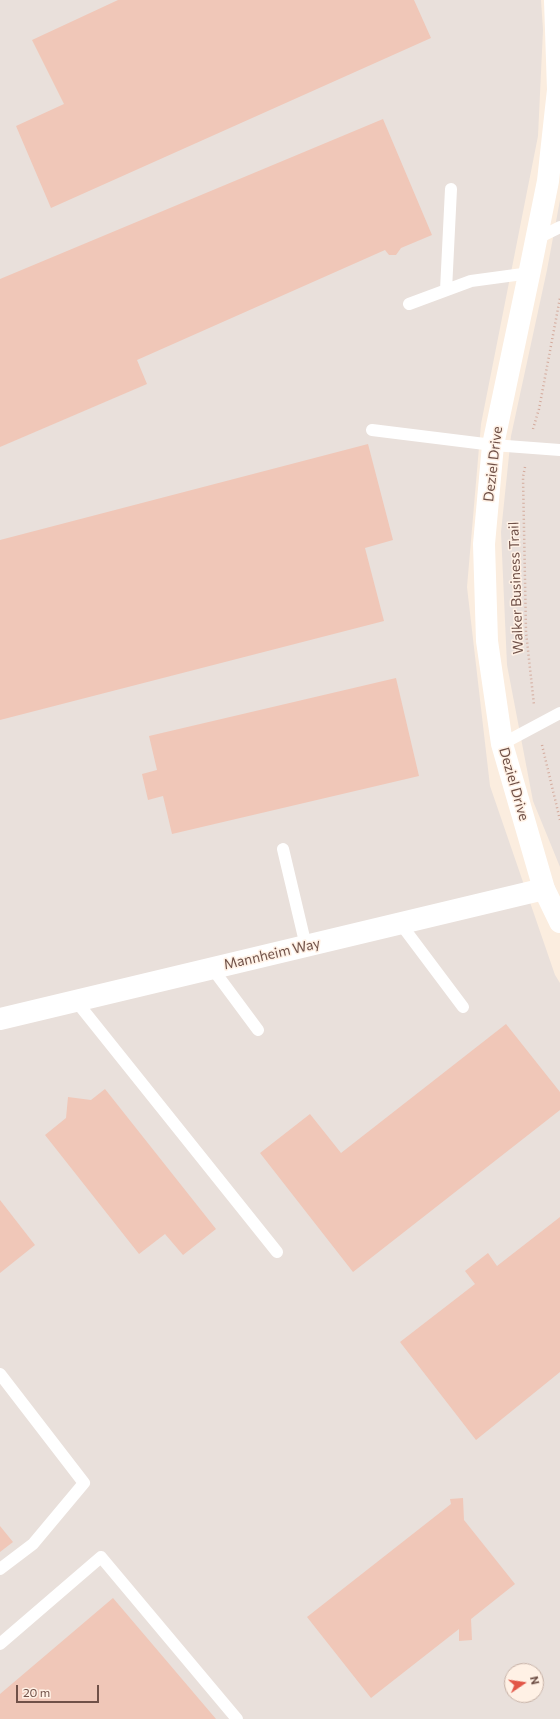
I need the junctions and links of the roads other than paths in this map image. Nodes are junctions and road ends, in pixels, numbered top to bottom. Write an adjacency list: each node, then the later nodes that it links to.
1 (557, 8): 4 (street, Deziel Drive)
2 (451, 189): 6 (lane)
3 (560, 227): 4 (lane)
4 (536, 239): 5 (street, Deziel Drive)
5 (530, 273): 6 (lane); 9 (street, Deziel Drive)
6 (446, 290): 7 (lane)
7 (409, 304)
8 (372, 430): 9 (lane)
9 (493, 445): 10 (lane); 12 (street, Deziel Drive)
10 (560, 450)
11 (560, 713): 12 (lane)
12 (502, 744): 14 (street, Deziel Drive)
13 (283, 849): 17 (lane)
14 (544, 889): 15 (street, Deziel Drive); 16 (street, Mannheim Way)
15 (560, 922)
16 (400, 923): 17 (street, Mannheim Way); 20 (lane)
17 (306, 946): 18 (street, Mannheim Way)
18 (212, 968): 19 (street, Mannheim Way); 22 (lane)
19 (76, 1001): 21 (street, Mannheim Way); 23 (lane)
20 (463, 1007)
21 (0, 1019)
22 (258, 1030)
23 (277, 1252)
24 (0, 1374): 25 (lane)
25 (0, 1569)
26 (0, 1644): 27 (lane)
27 (236, 1719)

